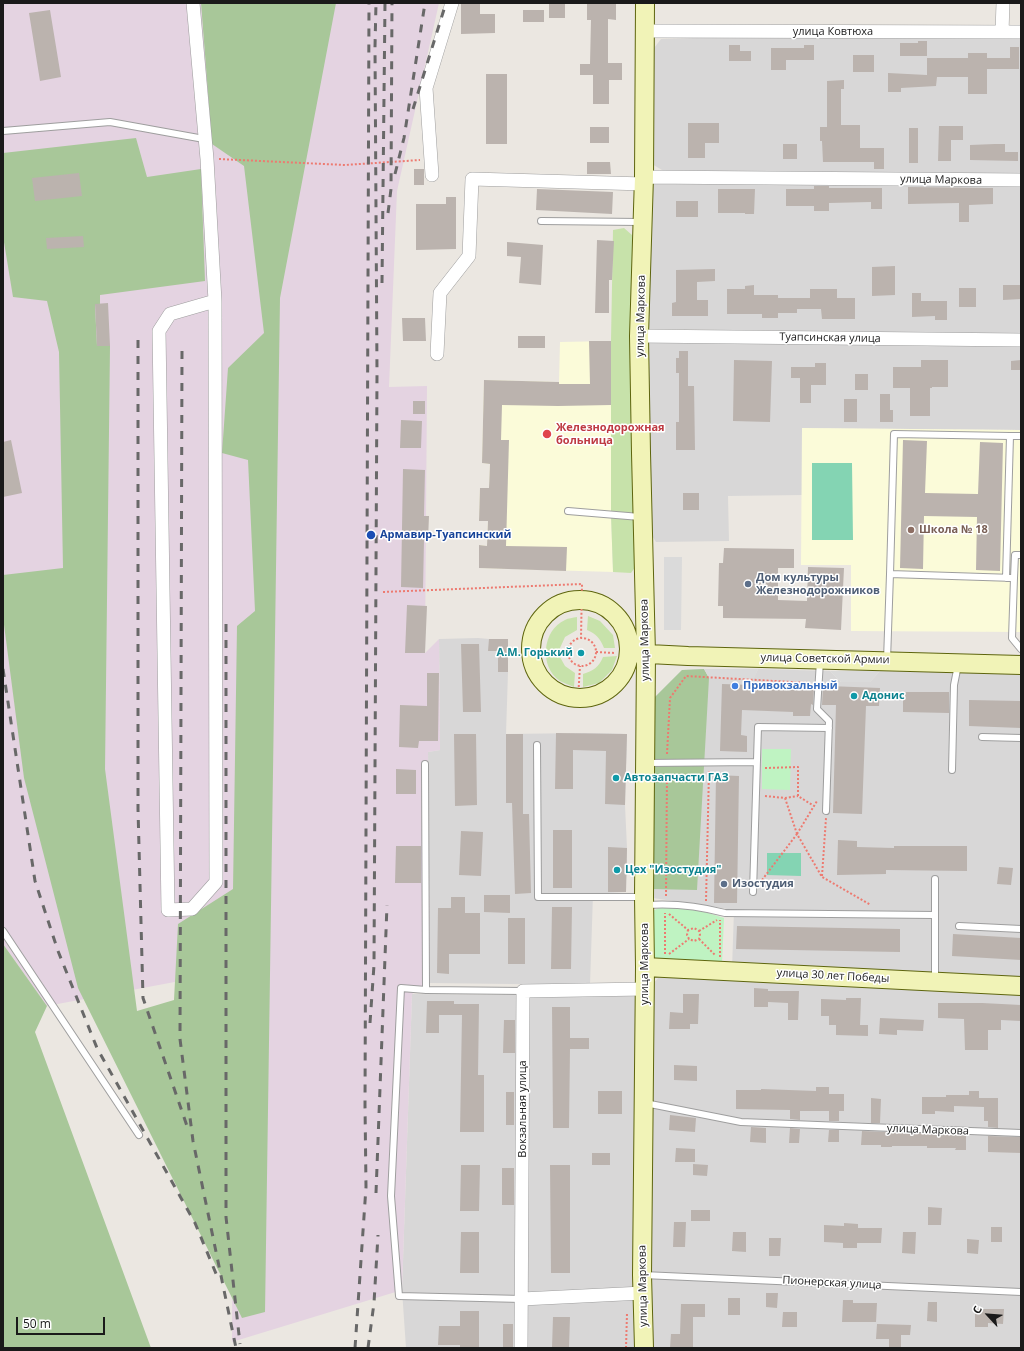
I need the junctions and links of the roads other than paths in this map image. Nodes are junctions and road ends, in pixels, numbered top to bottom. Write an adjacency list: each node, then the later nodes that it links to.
1 (194, 3): 9 (street)
2 (452, 3): 10 (street)
3 (645, 3): 5 (main road, улица Маркова)
4 (1003, 3): 6 (street)
5 (645, 31): 6 (street, улица Ковтюха); 11 (main road, улица Маркова)
6 (1002, 32): 7 (street, улица Ковтюха)
7 (1021, 32)
8 (3, 131): 9 (lane)
9 (204, 139): 15 (street)
10 (432, 175)
11 (644, 180): 12 (street, улица Маркова); 14 (main road, улица Маркова); 18 (street)
12 (1021, 180)
13 (541, 220): 14 (lane)
14 (643, 222): 16 (main road, улица Маркова)
15 (216, 301): 15 (street)
16 (639, 336): 17 (street, Туапсинская улица); 22 (main road, улица Маркова)
17 (1021, 340)
18 (437, 354)
19 (1010, 436): 20 (lane); 24 (lane); 25 (lane)
20 (1021, 436)
21 (568, 511): 22 (lane)
22 (642, 518): 30 (main road, улица Маркова)
23 (1021, 555): 26 (lane)
24 (890, 574): 25 (lane); 32 (lane)
25 (1006, 578): 26 (lane)
26 (1014, 578): 27 (lane)
27 (1014, 608): 28 (lane); 29 (lane)
28 (1021, 609)
29 (1021, 649)
30 (638, 654): 30 (main road); 31 (main road, улица Советской Армии); 39 (main road, улица Маркова)
31 (820, 659): 32 (main road, улица Советской Армии); 35 (lane)
32 (887, 661): 33 (main road, улица Советской Армии)
33 (958, 663): 34 (main road, улица Советской Армии); 42 (lane)
34 (1021, 665)
35 (829, 728): 41 (lane); 43 (lane)
36 (982, 737): 37 (lane)
37 (1021, 738)
38 (536, 745): 46 (lane)
39 (645, 763): 41 (lane); 46 (main road, улица Маркова)
40 (425, 764): 55 (lane)
41 (757, 766): 45 (lane)
42 (952, 770)
43 (826, 811)
44 (935, 879): 47 (lane)
45 (753, 892)
46 (645, 902): 47 (lane); 51 (main road, улица Маркова)
47 (935, 915): 52 (lane)
48 (960, 926): 49 (lane)
49 (1021, 929)
50 (3, 931): 59 (lane)
51 (645, 967): 52 (main road, улица 30 лет Победы); 54 (main road, улица Маркова)
52 (934, 981): 53 (main road, улица 30 лет Победы)
53 (1021, 986)
54 (645, 989): 56 (street); 57 (main road, улица Маркова)
55 (426, 990): 56 (lane); 63 (lane)
56 (523, 991): 63 (street, Вокзальная улица)
57 (644, 1103): 58 (lane, улица Маркова); 60 (main road, улица Маркова)
58 (1021, 1133)
59 (139, 1135)
60 (642, 1275): 61 (lane, Пионерская улица); 62 (main road, улица Маркова)
61 (1021, 1292)
62 (643, 1293): 63 (street); 65 (main road, улица Маркова)
63 (522, 1298): 64 (street, Вокзальная улица)
64 (521, 1348)
65 (644, 1348)

